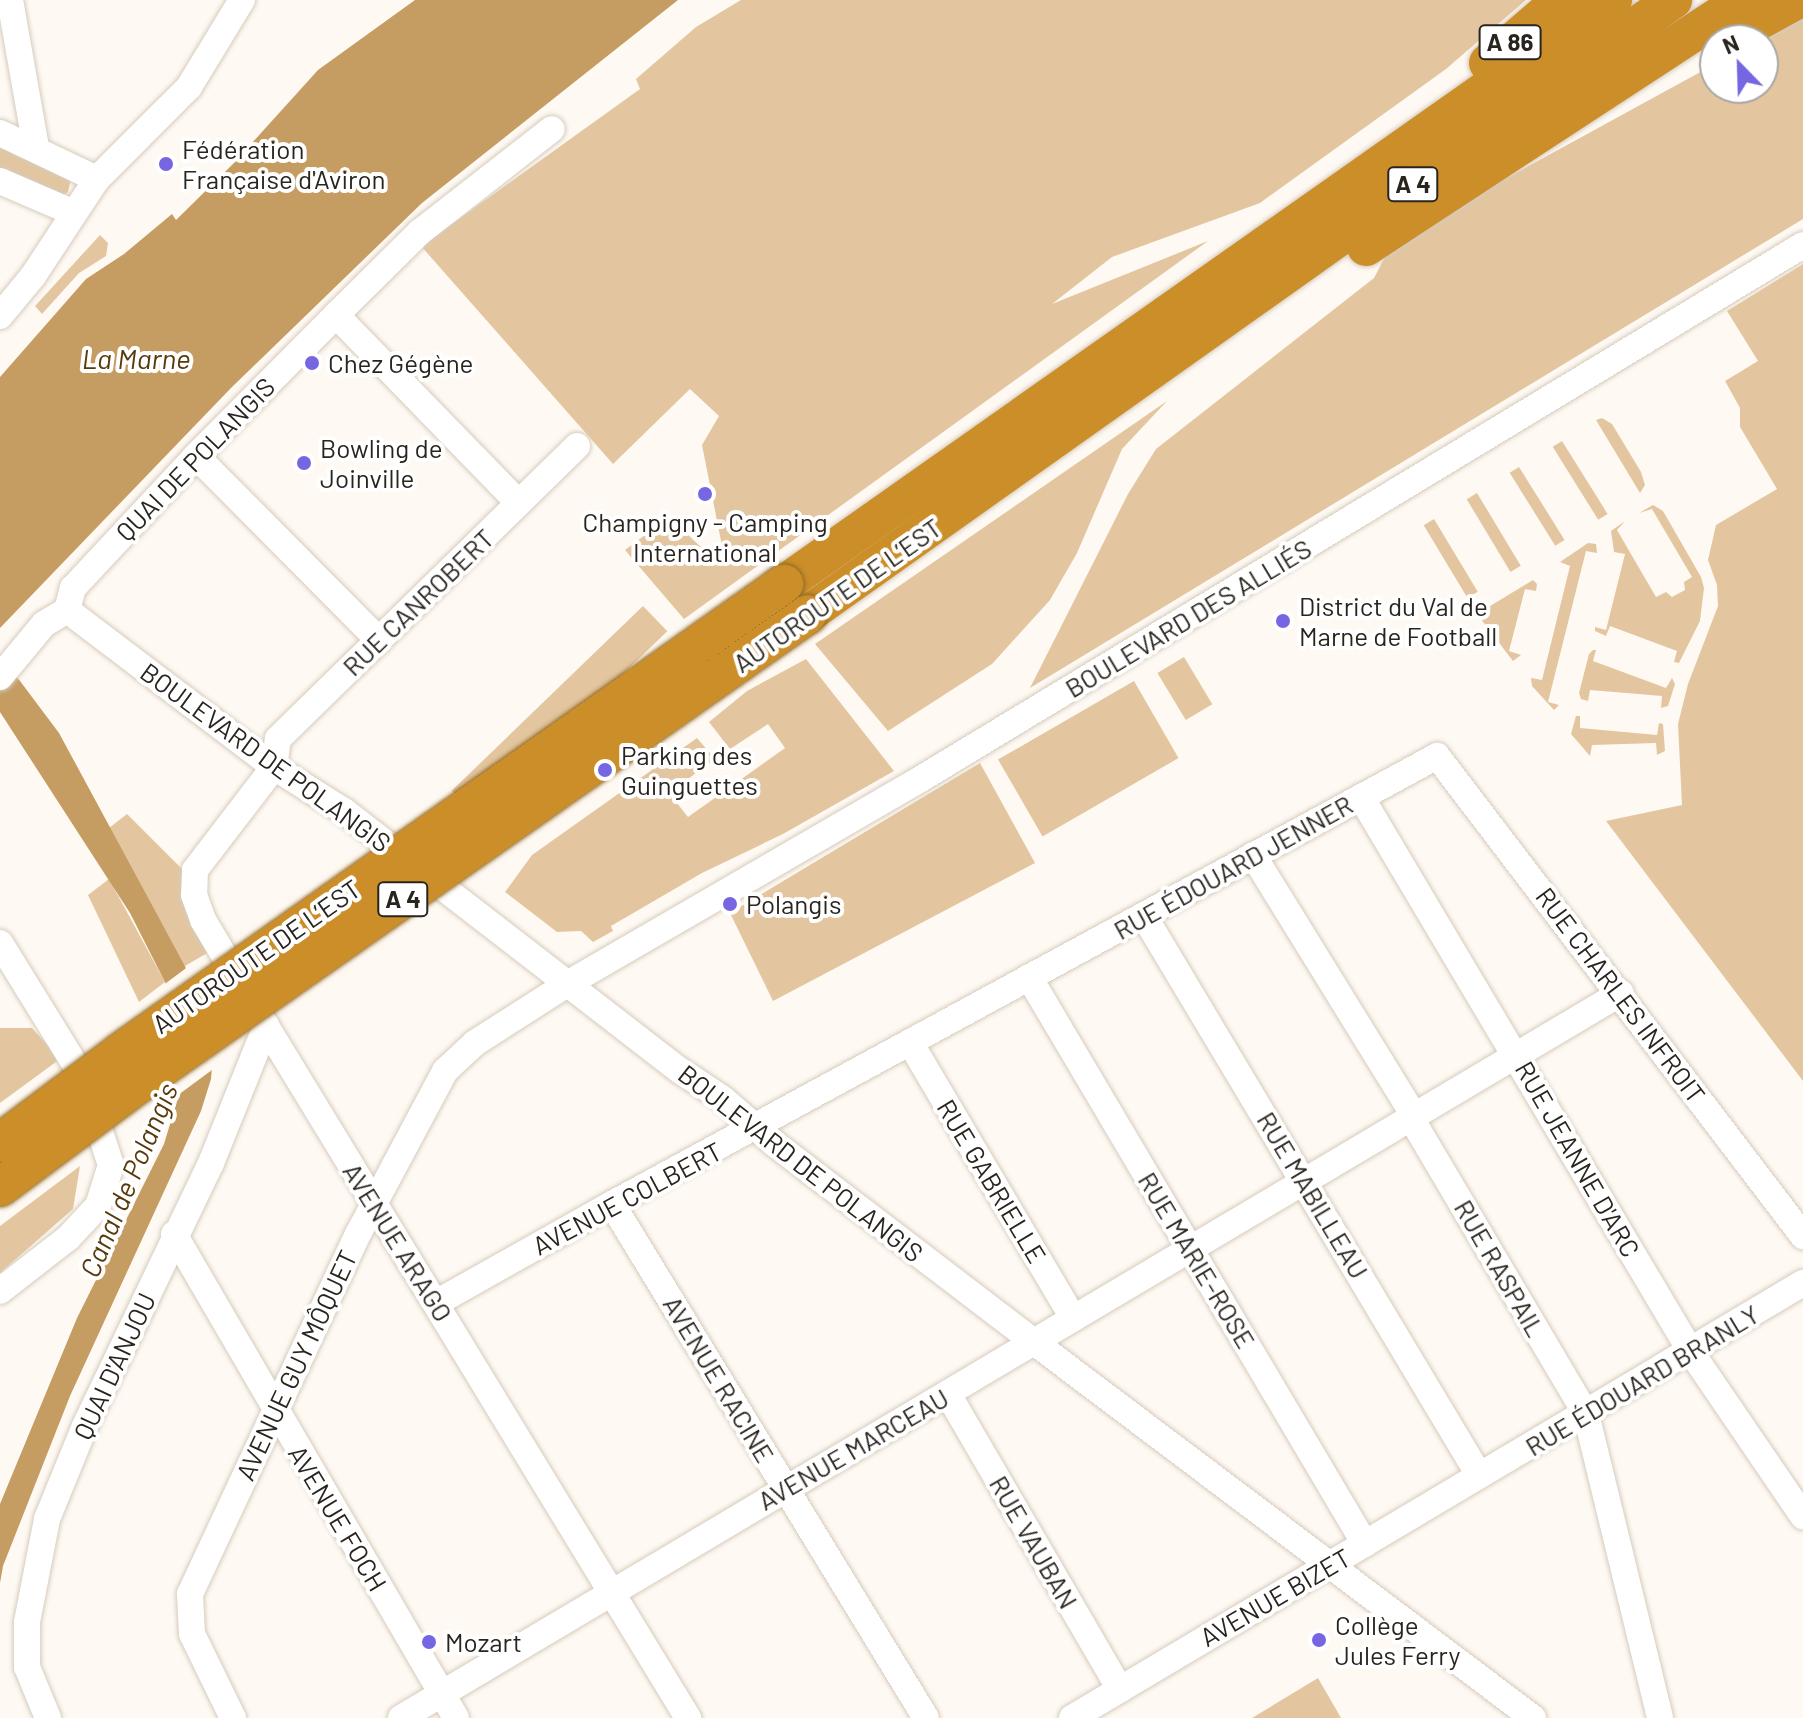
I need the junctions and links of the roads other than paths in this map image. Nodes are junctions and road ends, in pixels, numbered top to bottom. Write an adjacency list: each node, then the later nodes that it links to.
1 (10, 0): 14 (street)
2 (242, 0): 15 (street)
3 (1561, 0): 11 (highway, A 86)
4 (1613, 0): 11 (highway, AUTOROUTE DE L’EST / A 4)
5 (1673, 0): 21 (highway, AUTOROUTE DE L’EST / A 4)
6 (1744, 0): 10 (highway)
7 (1797, 0): 8 (highway)
8 (1753, 24)
9 (1699, 54): 10 (highway)
10 (1632, 75): 21 (highway)
11 (1477, 96): 42 (highway, AUTOROUTE DE L’EST / A 4, bridge)
12 (552, 129): 19 (street, QUAI DE POLANGIS)
13 (0, 133): 14 (street)
14 (36, 147): 15 (street)
15 (97, 179): 17 (street)
16 (0, 181): 17 (street)
17 (72, 212): 20 (street)
18 (1803, 245): 35 (street, BOULEVARD DES ALLIÉS)
19 (336, 315): 23 (street, QUAI DE POLANGIS); 24 (street)
20 (0, 316)
21 (1156, 371): 44 (highway, AUTOROUTE DE L’EST / A 4, bridge)
22 (577, 446): 24 (street, RUE CANROBERT)
23 (196, 456): 25 (street, QUAI DE POLANGIS); 26 (street)
24 (519, 503): 26 (street, RUE CANROBERT)
25 (67, 610): 27 (street, QUAI DE POLANGIS); 29 (street, BOULEVARD DE POLANGIS)
26 (379, 640): 29 (street, RUE CANROBERT)
27 (6, 669)
28 (1437, 756): 30 (street, RUE ÉDOUARD JENNER); 36 (street, RUE CHARLES INFROIT)
29 (274, 767): 35 (street, BOULEVARD DE POLANGIS); 37 (street, AVENUE ARAGO)
30 (1361, 797): 31 (street, RUE ÉDOUARD JENNER); 39 (street, RUE JEANNE D'ARC)
31 (1253, 855): 32 (street, RUE ÉDOUARD JENNER); 40 (street, RUE RASPAIL)
32 (1144, 916): 34 (street, RUE ÉDOUARD JENNER); 43 (street, RUE MABILLEAU)
33 (0, 943): 51 (street)
34 (1029, 977): 38 (street, AVENUE COLBERT); 49 (street, RUE MARIE-ROSE)
35 (569, 983): 41 (street, BOULEVARD DE POLANGIS); 45 (street, AVENUE GUY MÔQUET)
36 (1621, 993): 39 (street, AVENUE MARCEAU); 48 (street, RUE CHARLES INFROIT)
37 (266, 1026): 45 (street, AVENUE ARAGO); 47 (street, QUAI D'ANJOU)
38 (911, 1044): 41 (street, AVENUE COLBERT); 53 (street, RUE GABRIELLE)
39 (1517, 1056): 40 (street, AVENUE MARCEAU); 55 (street, RUE JEANNE D'ARC)
40 (1411, 1118): 43 (street, AVENUE MARCEAU); 58 (street, RUE RASPAIL)
41 (755, 1129): 46 (street, AVENUE COLBERT); 54 (street, BOULEVARD DE POLANGIS)
42 (0, 1143)
43 (1305, 1180): 49 (street, AVENUE MARCEAU); 59 (street, RUE MABILLEAU)
44 (0, 1187)
45 (374, 1202): 52 (street, AVENUE ARAGO); 57 (street, AVENUE GUY MÔQUET)
46 (612, 1204): 52 (street, AVENUE COLBERT); 60 (street, AVENUE RACINE)
47 (174, 1234): 57 (street, AVENUE FOCH); 67 (street, QUAI D'ANJOU)
48 (1803, 1236)
49 (1191, 1249): 53 (street, AVENUE MARCEAU); 62 (street, RUE MARIE-ROSE)
50 (1803, 1283): 55 (street, RUE ÉDOUARD BRANLY)
51 (0, 1291)
52 (436, 1303): 64 (street, AVENUE ARAGO)
53 (1073, 1318): 54 (street, AVENUE MARCEAU)
54 (1034, 1342): 56 (street, AVENUE MARCEAU); 63 (street, BOULEVARD DE POLANGIS)
55 (1691, 1352): 58 (street, RUE ÉDOUARD BRANLY); 61 (street, RUE JEANNE D'ARC)
56 (948, 1394): 60 (street, AVENUE MARCEAU); 65 (street, RUE VAUBAN)
57 (274, 1408): 66 (street, AVENUE FOCH); 68 (street, AVENUE GUY MÔQUET)
58 (1586, 1414): 59 (street, RUE ÉDOUARD BRANLY); 75 (street, RUE RASPAIL)
59 (1479, 1475): 62 (street, AVENUE BIZET)
60 (786, 1488): 64 (street, AVENUE MARCEAU); 72 (street, AVENUE RACINE)
61 (1803, 1516)
62 (1365, 1544): 63 (street, AVENUE BIZET)
63 (1328, 1564): 65 (street, AVENUE BIZET); 74 (street, BOULEVARD DE POLANGIS)
64 (611, 1593): 66 (street, AVENUE MARCEAU); 71 (street, AVENUE ARAGO)
65 (1120, 1690): 73 (street, AVENUE BIZET)
66 (441, 1694): 69 (street, AVENUE MARCEAU); 70 (street, AVENUE FOCH)
67 (48, 1718)
68 (233, 1718)
69 (401, 1718)
70 (456, 1718)
71 (688, 1718)
72 (926, 1718)
73 (1072, 1718)
74 (1533, 1718)
75 (1660, 1718)

